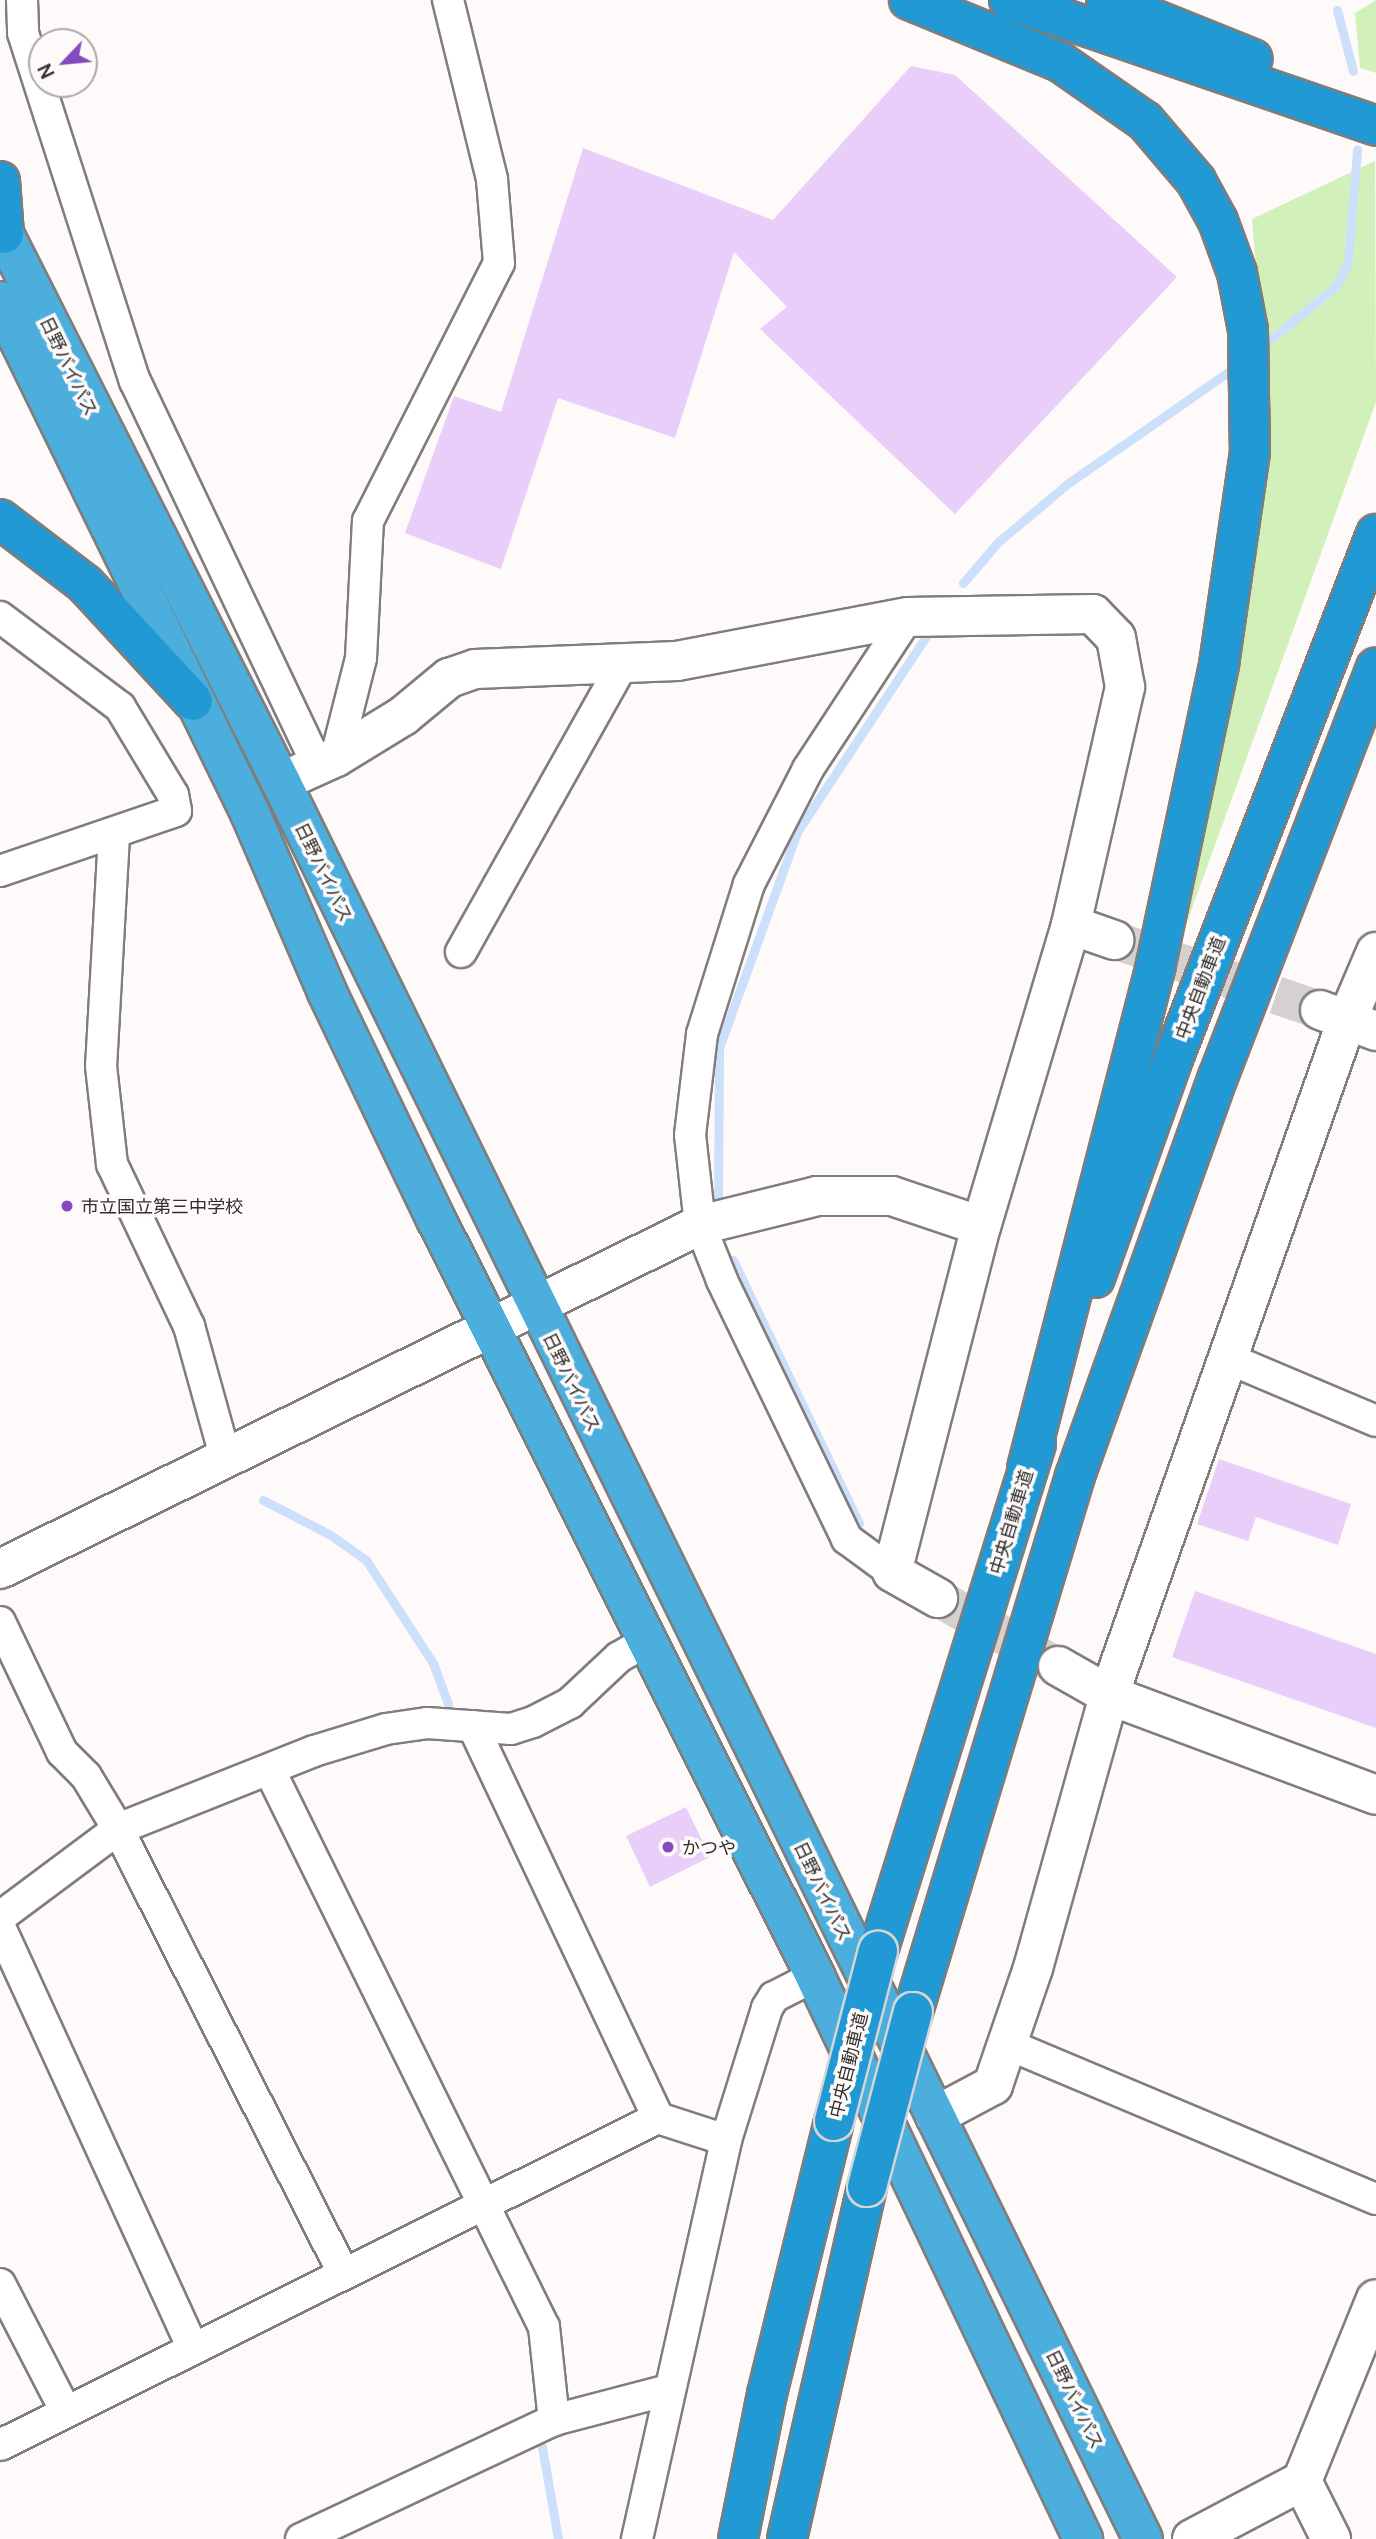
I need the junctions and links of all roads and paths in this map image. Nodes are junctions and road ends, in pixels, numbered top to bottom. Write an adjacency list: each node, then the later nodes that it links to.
1 (22, 0): 18 (street)
2 (448, 0): 18 (street)
3 (909, 0): 34 (highway)
4 (1009, 0): 7 (highway)
5 (1106, 0): 6 (highway)
6 (1376, 99)
7 (1376, 126)
8 (0, 181): 9 (highway)
9 (2, 230): 19 (highway, 日野バイパス)
10 (0, 301): 17 (highway, 日野バイパス)
11 (0, 519): 17 (highway)
12 (1376, 534): 34 (highway, 中央自動車道)
13 (0, 617): 20 (street)
14 (908, 617): 15 (street); 22 (street); 27 (street)
15 (623, 663): 18 (street); 24 (street)
16 (1376, 667): 67 (highway, bridge)
17 (193, 701): 30 (highway, 日野バイパス)
18 (326, 760): 19 (street)
19 (281, 782): 29 (highway, 日野バイパス)
20 (114, 835): 21 (street); 33 (street)
21 (0, 871)
22 (1071, 925): 23 (street); 28 (street)
23 (1114, 940)
24 (461, 952)
25 (1376, 952): 26 (street)
26 (1348, 1020): 31 (street)
27 (700, 1226): 28 (street); 29 (street); 36 (street)
28 (981, 1226): 36 (street)
29 (537, 1308): 30 (street); 50 (highway, 日野バイパス)
30 (491, 1330): 33 (street); 39 (highway, 日野バイパス)
31 (1227, 1358): 32 (street); 41 (street)
32 (1376, 1421)
33 (226, 1459): 35 (street)
34 (1027, 1468): 66 (highway, 中央自動車道, bridge)
35 (0, 1569)
36 (892, 1572): 37 (street)
37 (938, 1598)
38 (0, 1622): 45 (street)
39 (646, 1642): 42 (street); 48 (highway, 日野バイパス)
40 (1058, 1667): 41 (street)
41 (1109, 1695): 44 (street); 49 (street)
42 (473, 1726): 43 (street); 51 (street)
43 (270, 1771): 45 (street); 54 (street)
44 (1376, 1795)
45 (118, 1829): 46 (street); 55 (street)
46 (0, 1917)
47 (0, 1927): 58 (street)
48 (815, 1976): 52 (street); 68 (highway, 日野バイパス)
49 (1007, 2044): 50 (street); 53 (street)
50 (935, 2116): 69 (highway, 日野バイパス)
51 (659, 2118): 52 (street); 54 (street)
52 (726, 2140): 59 (street)
53 (1376, 2199)
54 (486, 2204): 55 (street); 61 (street)
55 (344, 2274): 58 (street)
56 (0, 2284): 60 (street)
57 (1376, 2299): 63 (street)
58 (193, 2349): 60 (street)
59 (668, 2390): 61 (street); 65 (street)
60 (66, 2412): 62 (street)
61 (554, 2420): 64 (street)
62 (0, 2445)
63 (1302, 2481): 70 (street); 71 (street)
64 (301, 2539)
65 (637, 2539)
66 (738, 2539)
67 (787, 2539)
68 (1083, 2539)
69 (1143, 2539)
70 (1192, 2539)
71 (1331, 2539)

